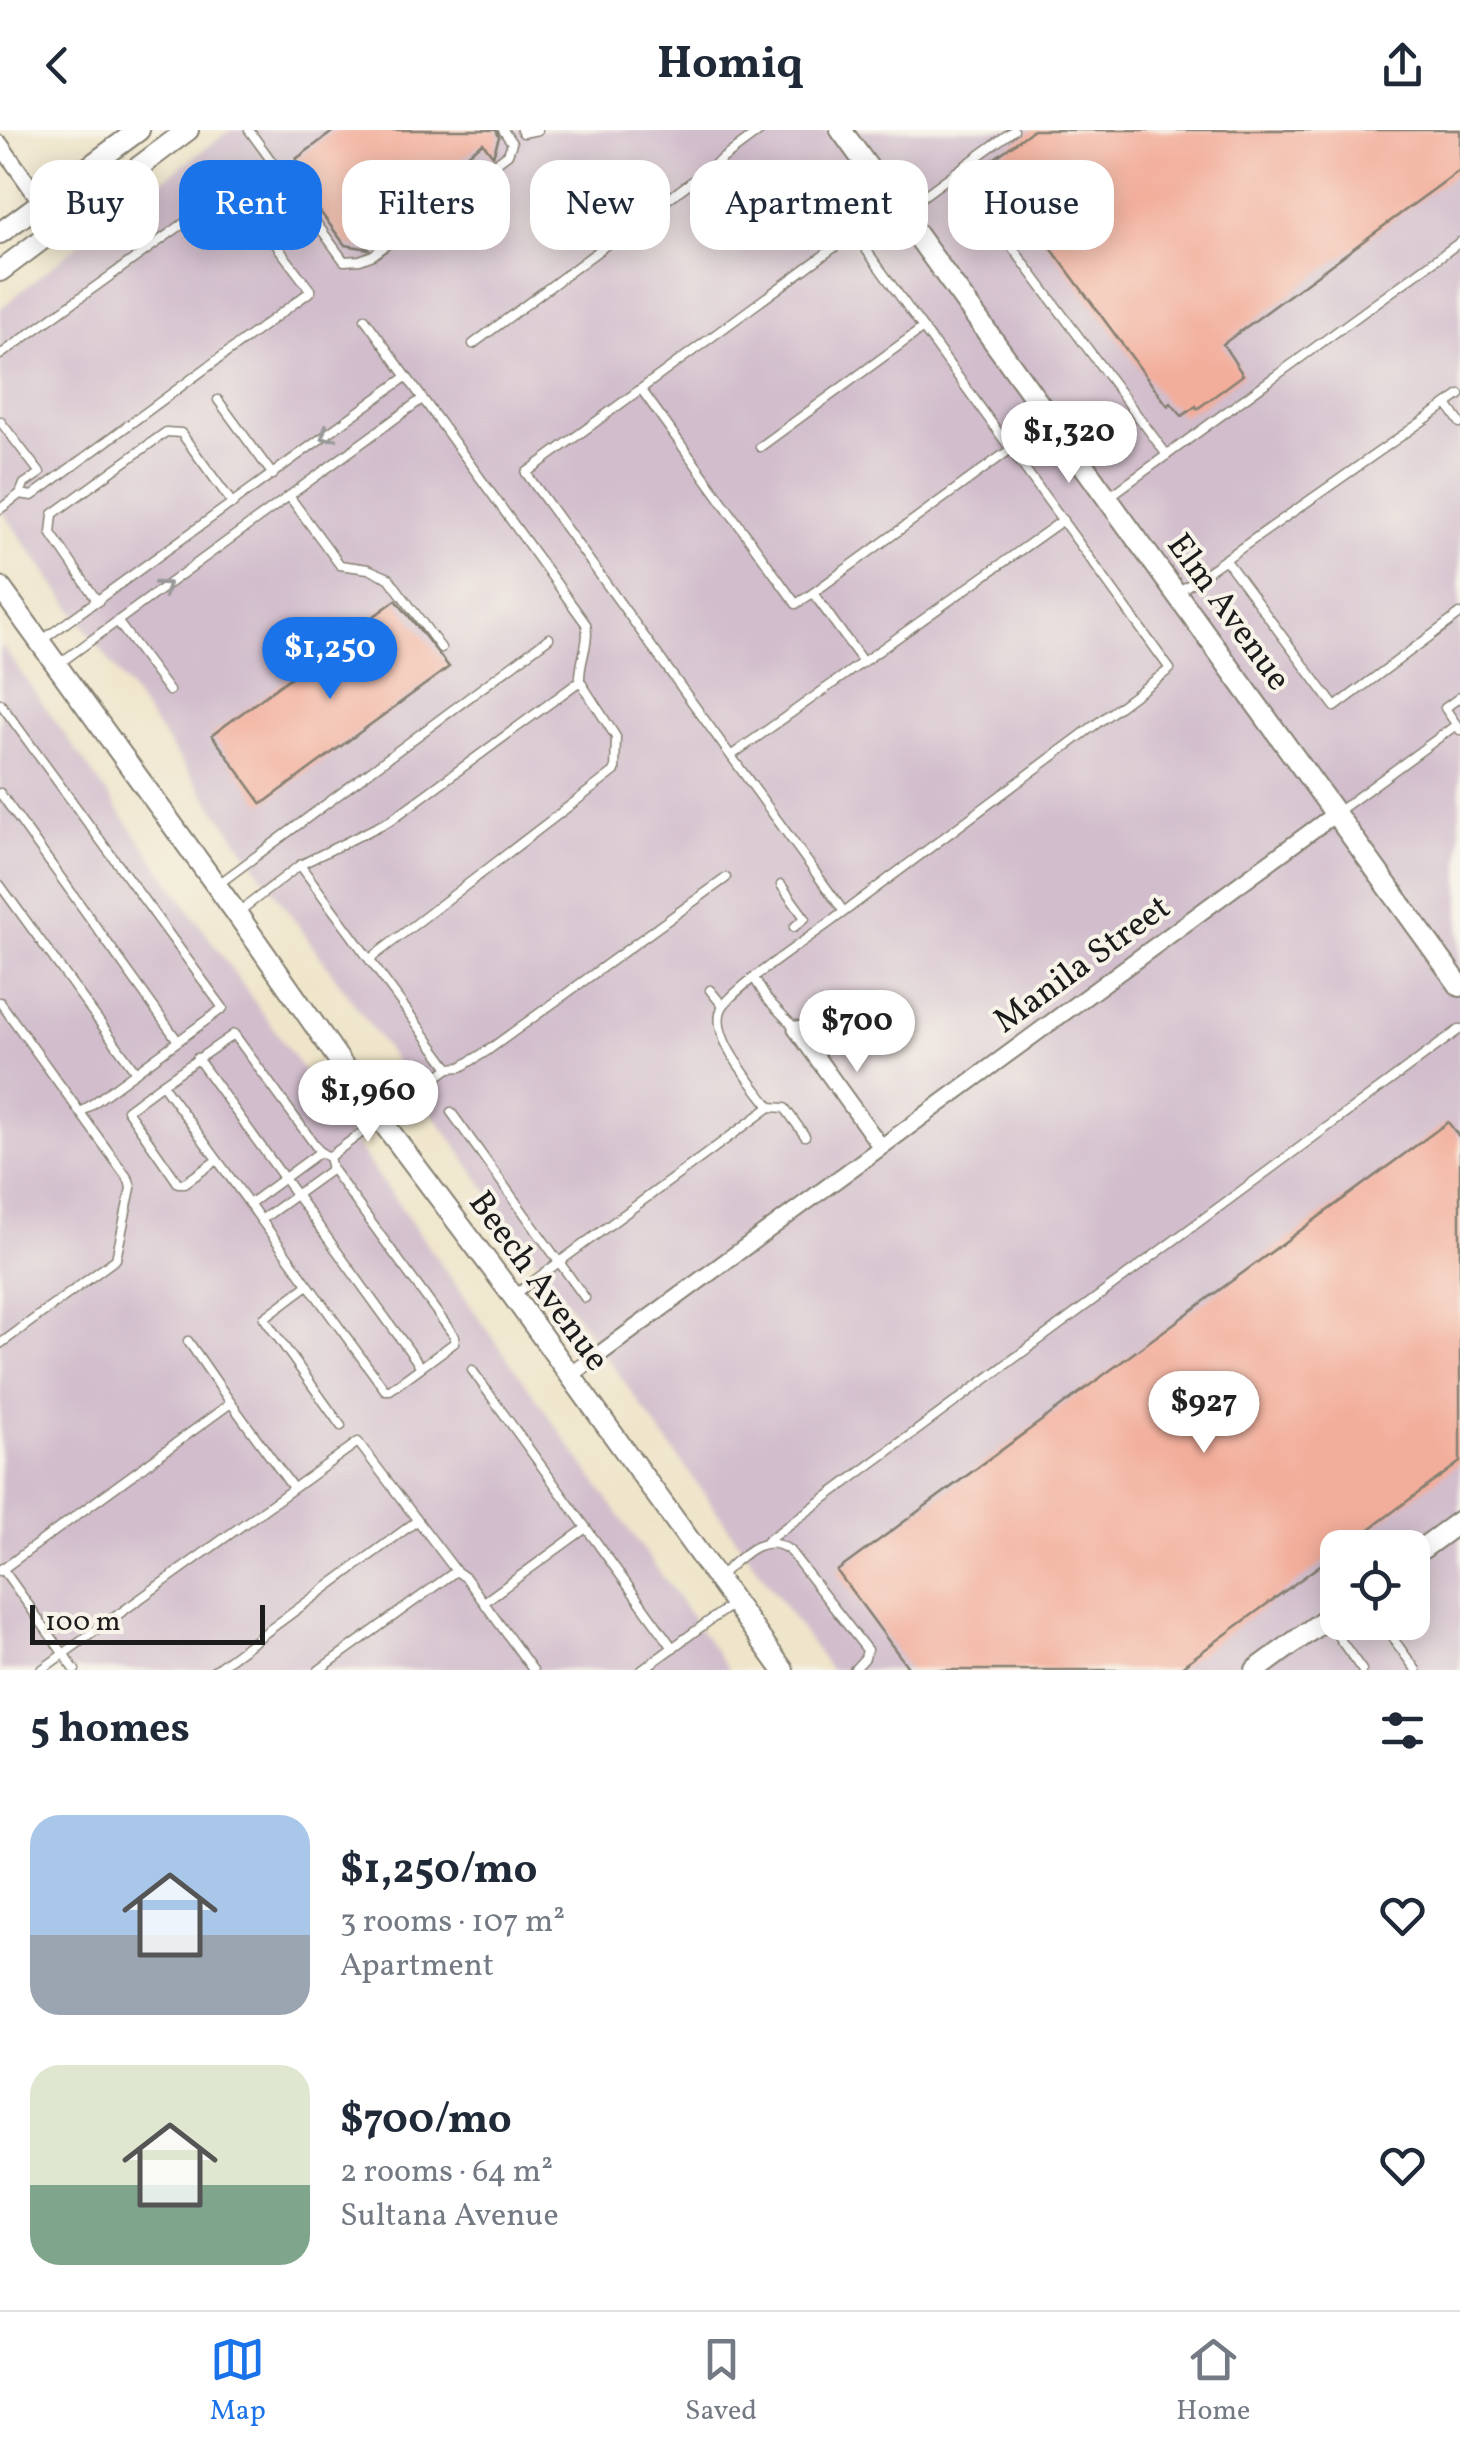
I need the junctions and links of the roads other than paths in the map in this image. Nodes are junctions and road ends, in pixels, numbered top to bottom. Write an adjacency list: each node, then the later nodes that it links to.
1 (139, 130): 11 (main road)
2 (188, 130): 20 (main road)
3 (250, 130): 4 (lane)
4 (503, 130)
5 (520, 130): 6 (lane)
6 (538, 130)
7 (761, 130): 23 (lane)
8 (1014, 130): 13 (lane)
9 (847, 132): 12 (main road, Elm Avenue)
10 (0, 144): 14 (street)
11 (99, 160)
12 (866, 160)
13 (973, 160)
14 (30, 185)
15 (30, 211): 16 (main road)
16 (0, 233)
17 (1460, 242): 35 (lane)
18 (928, 250): 39 (main road, Elm Avenue)
19 (1014, 250): 35 (lane)
20 (0, 271)
21 (365, 319): 25 (lane)
22 (923, 328): 26 (lane); 33 (lane); 34 (lane)
23 (473, 344)
24 (0, 356): 37 (lane)
25 (406, 377): 28 (lane); 36 (lane, one-way to 36)
26 (641, 389): 45 (lane); 60 (lane)
27 (1460, 396): 30 (lane)
28 (422, 399): 38 (lane); 55 (lane)
29 (218, 400): 36 (lane)
30 (1447, 404): 32 (lane); 43 (lane)
31 (0, 421): 37 (lane)
32 (1460, 423)
33 (760, 448)
34 (1010, 448): 42 (lane); 45 (lane)
35 (1167, 455): 39 (lane)
36 (272, 475): 40 (lane)
37 (20, 494): 41 (lane)
38 (289, 496): 49 (lane, one-way to 38); 52 (lane)
39 (1109, 498): 46 (main road, Elm Avenue)
40 (233, 504): 47 (lane); 47 (lane)
41 (0, 509)
42 (1062, 520): 53 (lane); 68 (lane)
43 (1225, 559): 46 (lane); 48 (lane)
44 (0, 588): 51 (main road, Beech Avenue)
45 (813, 592): 53 (lane)
46 (1177, 593): 62 (main road, Elm Avenue)
47 (98, 602): 51 (lane)
48 (1460, 614)
49 (117, 621): 54 (lane); 56 (lane)
50 (549, 638): 67 (lane)
51 (40, 642): 54 (main road, Beech Avenue)
52 (441, 648)
53 (863, 662): 60 (lane)
54 (56, 665): 67 (main road, Beech Avenue)
55 (580, 680): 63 (lane); 71 (lane)
56 (168, 691)
57 (1460, 697): 59 (lane)
58 (0, 702): 79 (lane)
59 (1458, 728): 62 (lane)
60 (732, 755): 68 (lane)
61 (0, 794): 79 (lane)
62 (1336, 813): 73 (main road, Elm Avenue); 89 (street, Manila Street)
63 (300, 865): 69 (lane); 71 (lane)
64 (726, 878): 81 (lane)
65 (0, 885): 82 (lane)
66 (781, 885): 70 (lane)
67 (216, 886): 69 (main road, Beech Avenue)
68 (844, 912): 72 (lane)
69 (236, 914): 87 (main road, Beech Avenue)
70 (794, 926)
71 (370, 959): 81 (lane)
72 (754, 978): 76 (lane); 78 (lane)
73 (1460, 986)
74 (710, 990): 76 (lane)
75 (0, 1002): 86 (lane)
76 (723, 1006): 84 (lane)
77 (1460, 1028): 112 (lane)
78 (796, 1029): 89 (street)
79 (178, 1041): 82 (lane)
80 (197, 1058): 83 (lane); 90 (lane); 93 (lane)
81 (449, 1068): 87 (lane)
82 (136, 1072): 86 (lane)
83 (162, 1084): 91 (lane); 91 (lane)
84 (770, 1106): 88 (lane); 97 (lane)
85 (451, 1112): 97 (lane)
86 (80, 1113): 102 (lane)
87 (381, 1120): 90 (lane); 99 (main road, Beech Avenue)
88 (804, 1136)
89 (882, 1146): 105 (street, Manila Street)
90 (324, 1155): 92 (lane); 93 (lane)
91 (217, 1160): 95 (lane)
92 (332, 1169): 94 (lane); 103 (lane)
93 (284, 1178): 94 (lane); 95 (lane)
94 (296, 1195): 96 (lane); 103 (lane)
95 (249, 1204): 96 (lane)
96 (261, 1220): 98 (lane)
97 (560, 1262): 99 (lane); 100 (lane)
98 (308, 1285): 103 (lane); 107 (lane)
99 (513, 1296): 105 (main road, Beech Avenue)
100 (585, 1298)
101 (188, 1341): 106 (lane)
102 (0, 1344)
103 (421, 1367)
104 (472, 1370): 111 (lane)
105 (571, 1375): 116 (main road, Beech Avenue)
106 (231, 1403): 108 (lane); 114 (lane)
107 (341, 1426)
108 (293, 1488): 109 (lane); 123 (lane)
109 (418, 1520): 115 (lane); 126 (lane)
110 (1460, 1521): 113 (main road)
111 (586, 1528): 117 (lane); 122 (lane)
112 (767, 1541): 116 (lane); 131 (lane)
113 (1430, 1543)
114 (1, 1568): 123 (lane)
115 (456, 1571): 117 (lane); 127 (lane)
116 (716, 1578): 118 (main road, Beech Avenue)
117 (484, 1602): 128 (lane)
118 (734, 1602): 122 (lane); 130 (main road, Beech Avenue)
119 (1320, 1624): 132 (main road)
120 (1346, 1640): 133 (lane)
121 (1394, 1640): 134 (lane)
122 (673, 1648): 129 (lane)
123 (64, 1654): 124 (lane); 125 (lane)
124 (41, 1670)
125 (75, 1670)
126 (215, 1670)
127 (319, 1670)
128 (533, 1670)
129 (642, 1670)
130 (783, 1670)
131 (854, 1670)
132 (1256, 1670)
133 (1362, 1670)
134 (1416, 1670)

